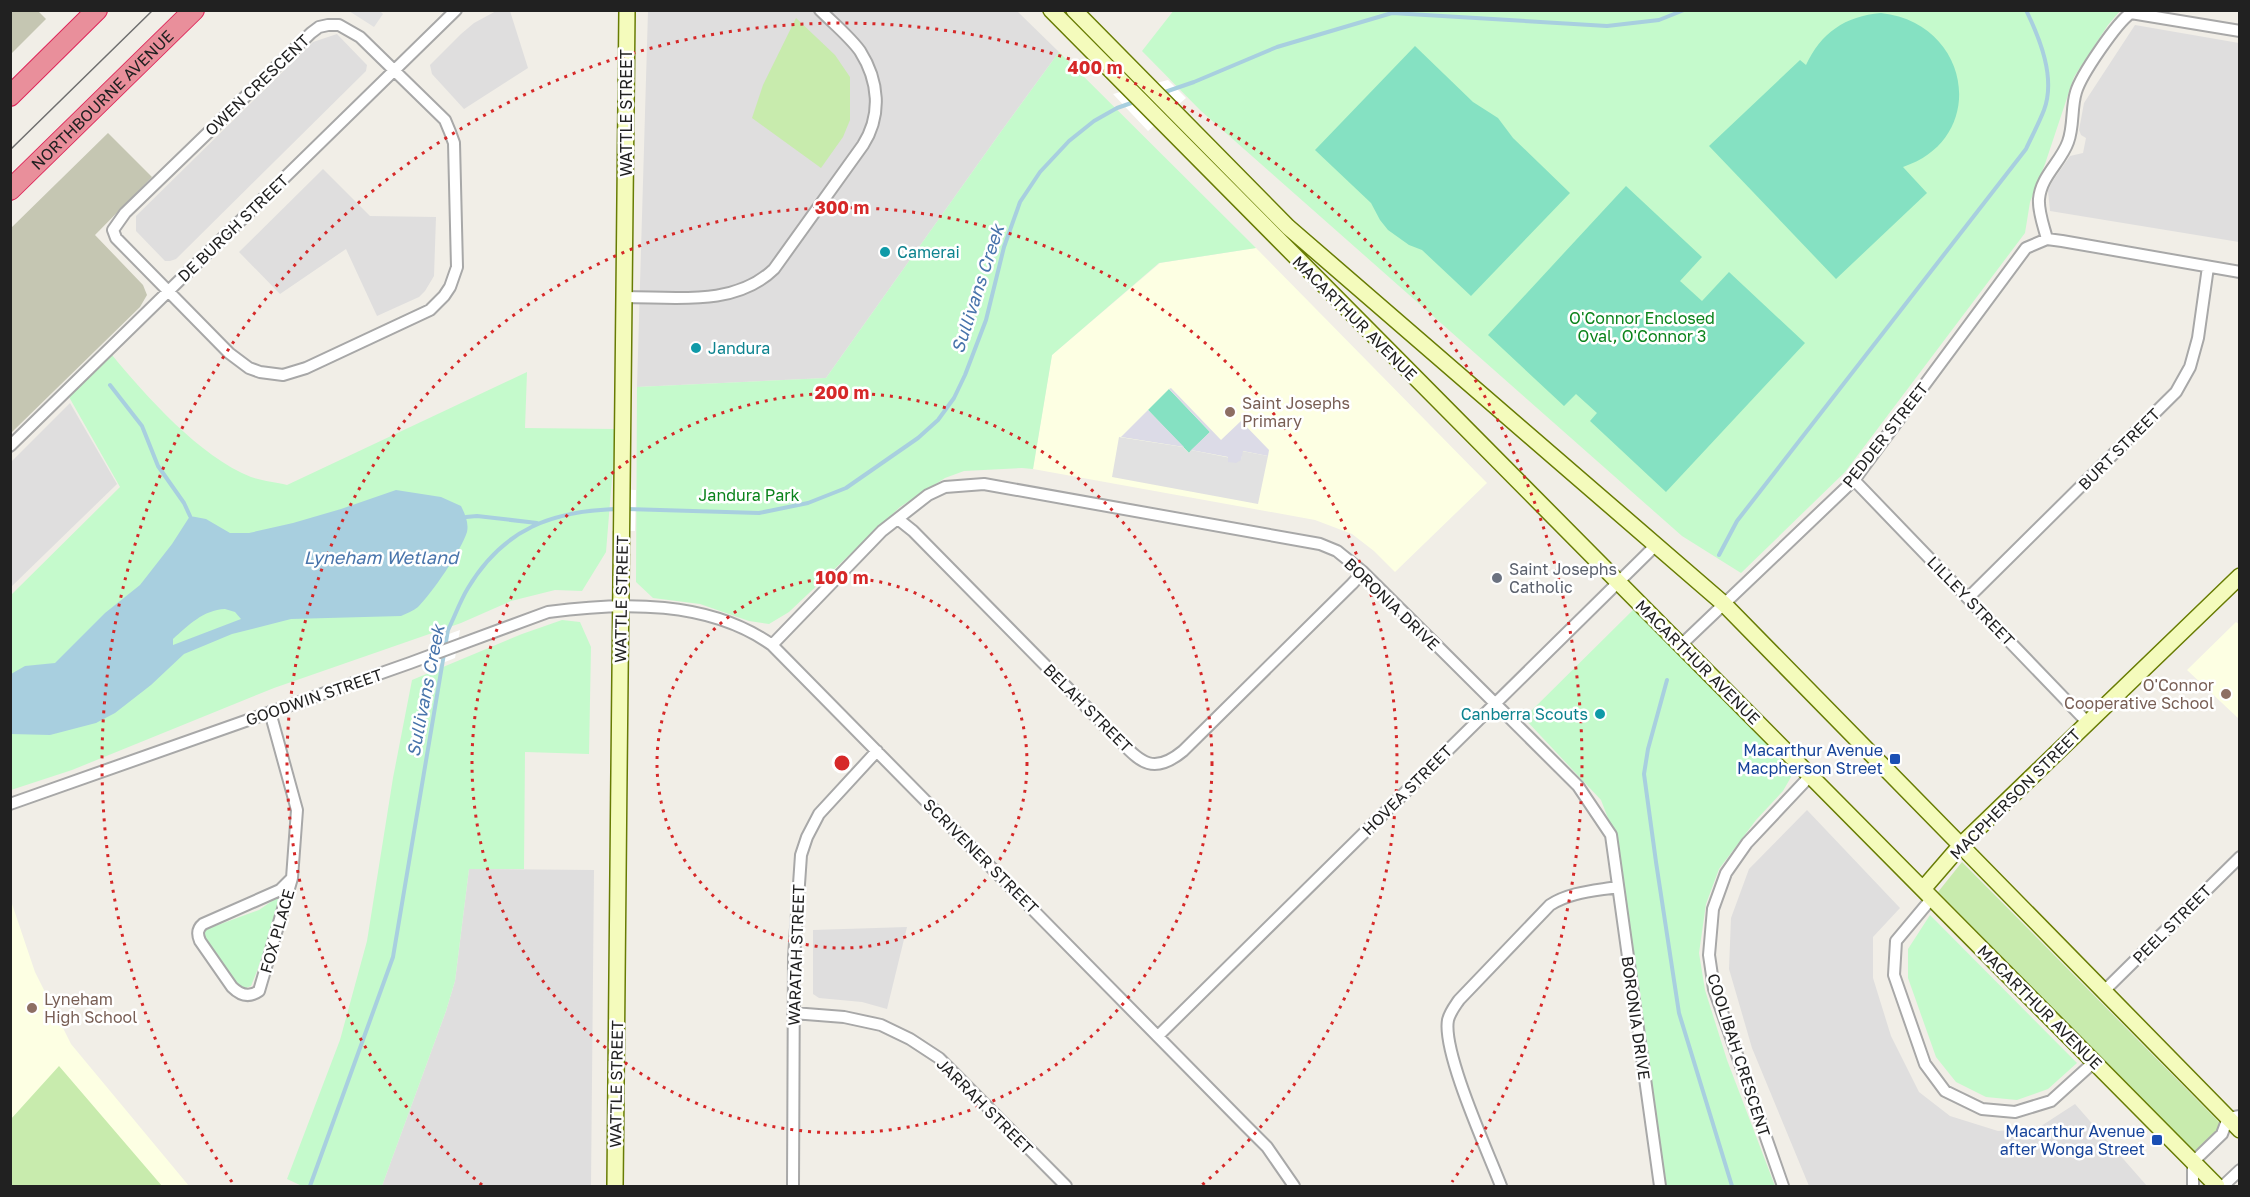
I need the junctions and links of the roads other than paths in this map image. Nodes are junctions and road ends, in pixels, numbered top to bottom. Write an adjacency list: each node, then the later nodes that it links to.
1 (97, 10): 10 (highway)
2 (194, 10): 11 (highway, NORTHBOURNE AVENUE)
3 (456, 10): 9 (street, DE BURGH STREET)
4 (627, 10): 18 (main road, WATTLE STREET)
5 (820, 10): 18 (street)
6 (1051, 10): 13 (main road, MACARTHUR AVENUE)
7 (1074, 10): 12 (main road, MACARTHUR AVENUE)
8 (2240, 31): 14 (street)
9 (394, 70): 17 (street, DE BURGH STREET); 17 (street, OWEN CRESCENT); 17 (street, OWEN CRESCENT)
10 (10, 96)
11 (10, 189)
12 (1288, 227): 13 (main road); 22 (main road, MACARTHUR AVENUE)
13 (1277, 239): 25 (main road, MACARTHUR AVENUE)
14 (2047, 239): 15 (street); 20 (street, PEDDER STREET)
15 (2208, 267): 16 (street); 26 (street, BURT STREET)
16 (2240, 272)
17 (169, 291): 19 (street, DE BURGH STREET)
18 (625, 297): 28 (main road, WATTLE STREET)
19 (10, 446)
20 (1854, 480): 26 (street, LILLEY STREET); 27 (street, PEDDER STREET)
21 (898, 519): 23 (street, BORONIA DRIVE); 23 (street, BELAH STREET); 29 (street, BORONIA DRIVE)
22 (1656, 545): 25 (street, HOVEA STREET); 27 (main road, MACARTHUR AVENUE)
23 (1363, 572): 31 (street, BORONIA DRIVE)
24 (2240, 576): 33 (main road, MACPHERSON STREET)
25 (1619, 581): 30 (main road, MACARTHUR AVENUE); 31 (street, HOVEA STREET)
26 (1968, 598): 33 (street, LILLEY STREET)
27 (1724, 604): 30 (street, PEDDER STREET); 37 (main road, MACARTHUR AVENUE)
28 (621, 607): 29 (street, SCRIVENER STREET); 32 (street, GOODWIN STREET); 50 (main road, WATTLE STREET)
29 (772, 645): 34 (street, SCRIVENER STREET)
30 (1681, 645): 35 (main road, MACARTHUR AVENUE)
31 (1495, 704): 40 (street, BORONIA DRIVE); 44 (street, HOVEA STREET)
32 (270, 712): 36 (street, GOODWIN STREET); 39 (street, FOX PLACE)
33 (2087, 722): 37 (main road, MACPHERSON STREET)
34 (877, 751): 43 (street, WARATAH STREET); 44 (street, SCRIVENER STREET)
35 (1811, 775): 41 (main road, MACARTHUR AVENUE); 56 (street, COOLIBAH CRESCENT)
36 (10, 804)
37 (1961, 845): 41 (main road, MACPHERSON STREET); 42 (main road, MACARTHUR AVENUE)
38 (2240, 857): 42 (street, PEEL STREET)
39 (292, 878): 39 (street, FOX PLACE)
40 (1617, 887): 54 (street); 55 (street, BORONIA DRIVE)
41 (1928, 893): 45 (main road, MACARTHUR AVENUE); 45 (street)
42 (2104, 991): 46 (main road, MACARTHUR AVENUE)
43 (793, 1013): 51 (street, WARATAH STREET); 52 (street, JARRAH STREET)
44 (1159, 1035): 53 (street, SCRIVENER STREET)
45 (2094, 1062): 48 (main road, MACARTHUR AVENUE)
46 (2234, 1117): 47 (main road, MACARTHUR AVENUE); 48 (street)
47 (2240, 1130)
48 (2193, 1162): 57 (street); 58 (main road, MACARTHUR AVENUE)
49 (2240, 1170): 59 (street)
50 (615, 1186)
51 (793, 1186)
52 (1066, 1186)
53 (1294, 1186)
54 (1502, 1186)
55 (1660, 1186)
56 (1783, 1186)
57 (2193, 1186)
58 (2217, 1186)
59 (2223, 1186)

